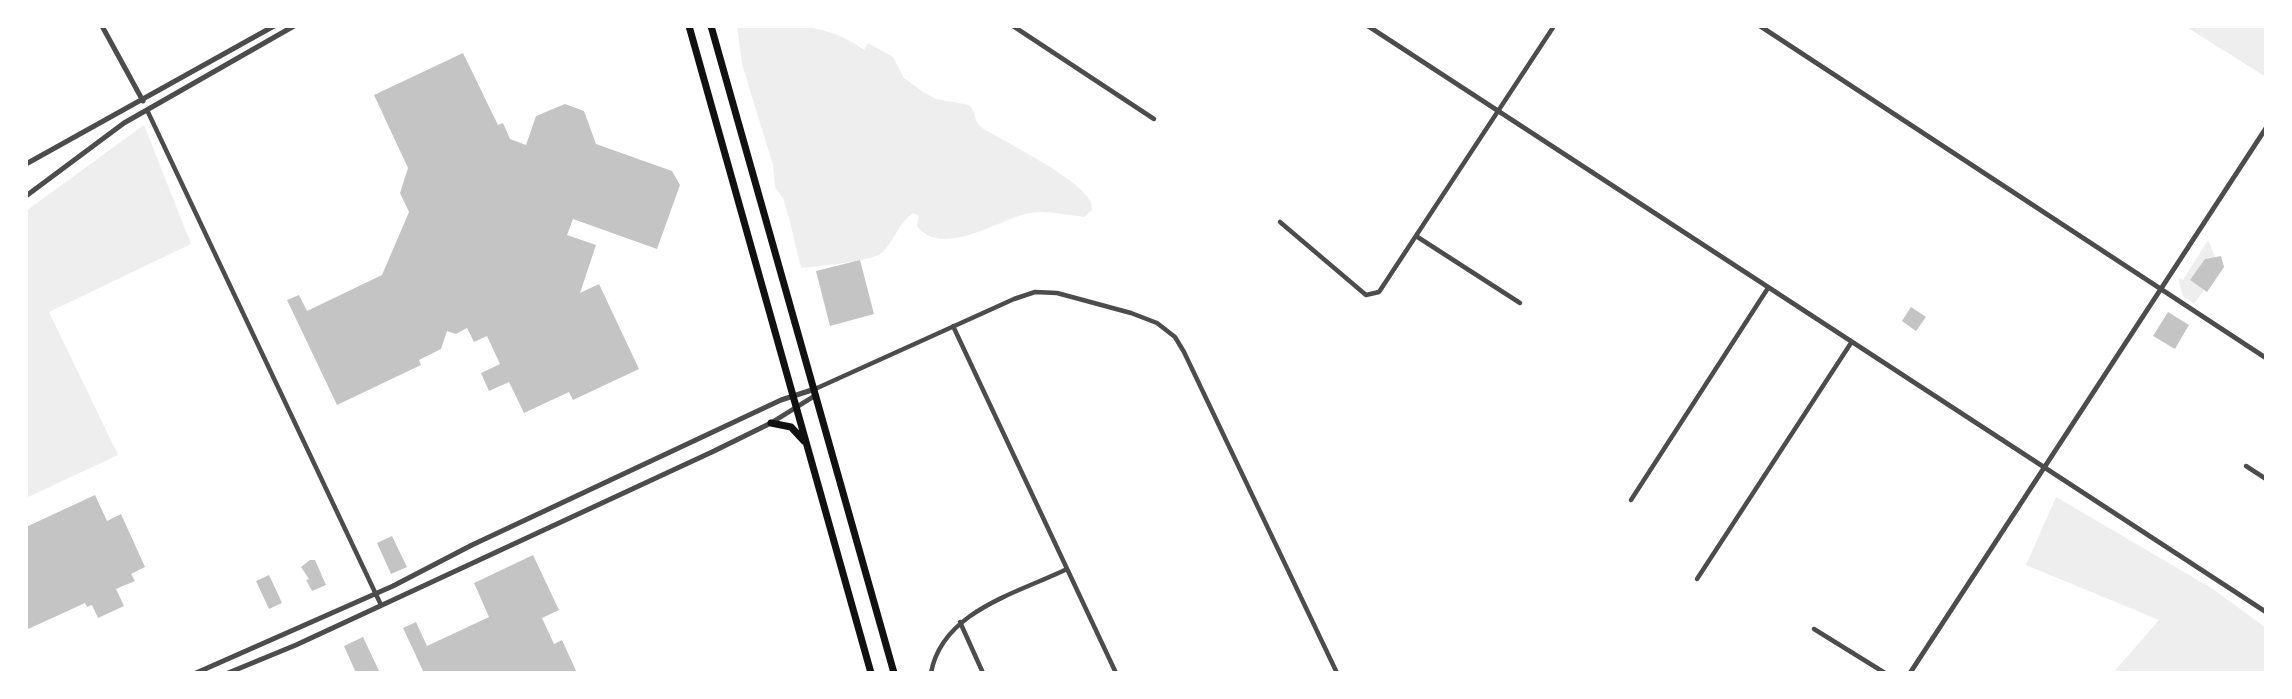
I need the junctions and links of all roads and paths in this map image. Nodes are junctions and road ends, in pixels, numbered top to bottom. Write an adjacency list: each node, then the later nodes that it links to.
1 (102, 26): 10 (street)
2 (274, 26): 10 (street)
3 (294, 26): 11 (street)
4 (689, 26): 26 (highway)
5 (711, 26): 25 (highway)
6 (1013, 26): 13 (street)
7 (1368, 26): 12 (street)
8 (1554, 26): 12 (street)
9 (1760, 26): 19 (street)
10 (142, 100): 11 (street); 15 (street)
11 (147, 110): 16 (street); 36 (street)
12 (1497, 111): 18 (street); 20 (street)
13 (1154, 119)
14 (2266, 128): 19 (street)
15 (26, 164)
16 (26, 196)
17 (1280, 222): 18 (street)
18 (1416, 236): 21 (street)
19 (2161, 287): 24 (street); 31 (street)
20 (1769, 288): 23 (street); 33 (street)
21 (1520, 303)
22 (953, 326): 25 (street); 34 (street); 48 (street)
23 (1851, 343): 31 (street); 35 (street)
24 (2266, 358)
25 (816, 392): 26 (street); 27 (street); 44 (highway)
26 (794, 396): 27 (highway); 36 (street)
27 (797, 407): 28 (street); 29 (highway)
28 (771, 423): 29 (highway); 37 (street)
29 (807, 444): 43 (highway)
30 (2246, 466): 32 (street)
31 (2046, 467): 38 (street); 50 (street)
32 (2266, 479)
33 (1631, 500)
34 (1067, 569): 39 (street); 47 (street)
35 (1697, 579)
36 (375, 594): 37 (street); 41 (street)
37 (381, 605): 42 (street)
38 (2266, 612)
39 (960, 622): 45 (street); 46 (street)
40 (1814, 629): 49 (street)
41 (196, 673)
42 (228, 673)
43 (871, 673)
44 (894, 673)
45 (931, 673)
46 (984, 673)
47 (1116, 673)
48 (1337, 673)
49 (1885, 673)
50 (1910, 673)

